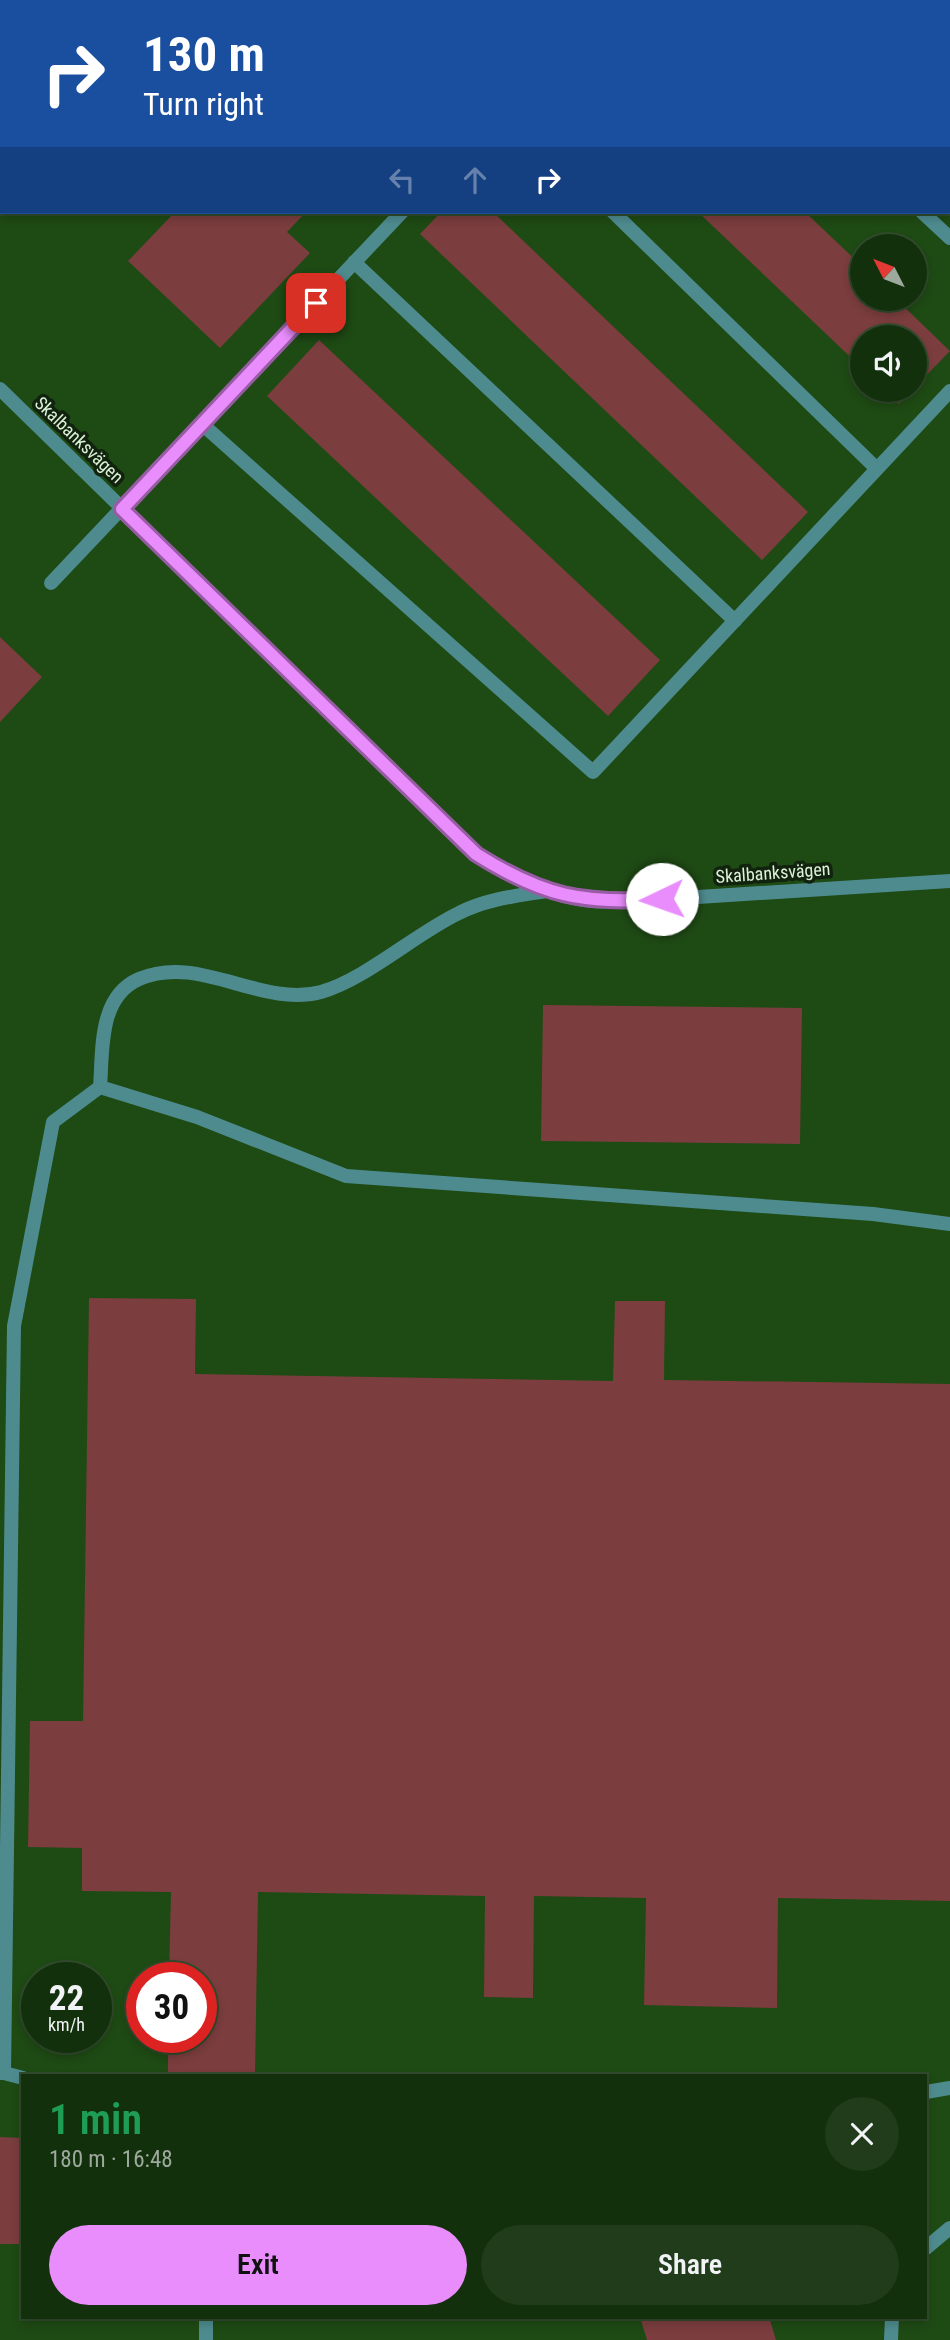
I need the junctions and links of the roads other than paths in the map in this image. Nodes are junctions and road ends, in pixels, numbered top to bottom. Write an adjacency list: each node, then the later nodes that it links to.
1 (400, 214): 5 (street)
2 (615, 214): 9 (street)
3 (924, 214): 4 (street)
4 (950, 238)
5 (354, 262): 8 (street); 12 (street)
6 (0, 389): 10 (street, Skalbanksvägen)
7 (950, 391): 9 (street)
8 (202, 424): 10 (street); 12 (street)
9 (877, 469): 12 (street)
10 (122, 509): 11 (street); 14 (street, Skalbanksvägen)
11 (51, 583)
12 (735, 621)
13 (950, 881): 14 (street, Skalbanksvägen)
14 (546, 891): 15 (street)
15 (100, 1087): 16 (street); 17 (street)
16 (950, 1224)
17 (2, 2073): 18 (street)
18 (21, 2078)
19 (950, 2088): 20 (street)
20 (927, 2092)
21 (950, 2228): 22 (street)
22 (927, 2247)
23 (206, 2319): 25 (street)
24 (892, 2319): 26 (street)
25 (206, 2340)
26 (891, 2340)

